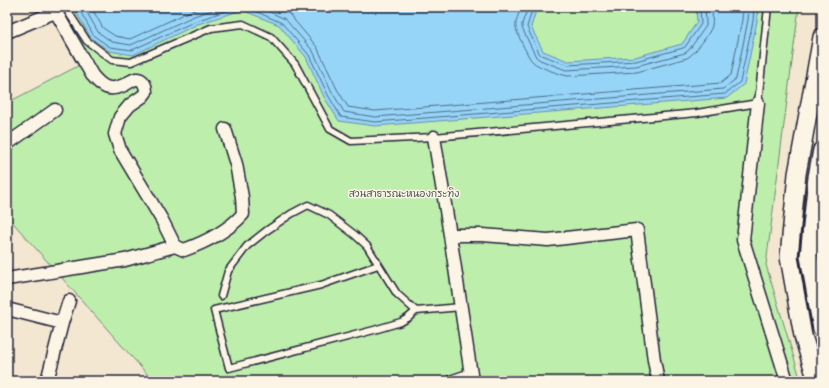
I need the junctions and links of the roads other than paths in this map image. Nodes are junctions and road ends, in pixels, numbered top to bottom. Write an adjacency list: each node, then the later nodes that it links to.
1 (768, 7): 5 (lane)
2 (58, 9): 3 (street); 8 (lane); 12 (street)
3 (7, 32)
4 (822, 37): 28 (main road)
5 (758, 103): 8 (lane); 27 (street)
6 (55, 110): 9 (street)
7 (225, 129): 12 (street)
8 (434, 137): 11 (street)
9 (7, 144)
10 (822, 150): 14 (main road)
11 (450, 235): 18 (street); 26 (street)
12 (175, 246): 15 (street)
13 (378, 265): 16 (lane); 20 (lane); 20 (lane)
14 (818, 279): 22 (main road)
15 (7, 280)
16 (221, 296)
17 (69, 301): 21 (street)
18 (461, 307): 20 (lane); 23 (street)
19 (7, 309): 21 (street)
20 (416, 311)
21 (62, 323): 24 (street)
22 (822, 329)
23 (471, 378): 25 (street)
24 (47, 381)
25 (453, 381)
26 (658, 381)
27 (787, 381)
28 (817, 381)

